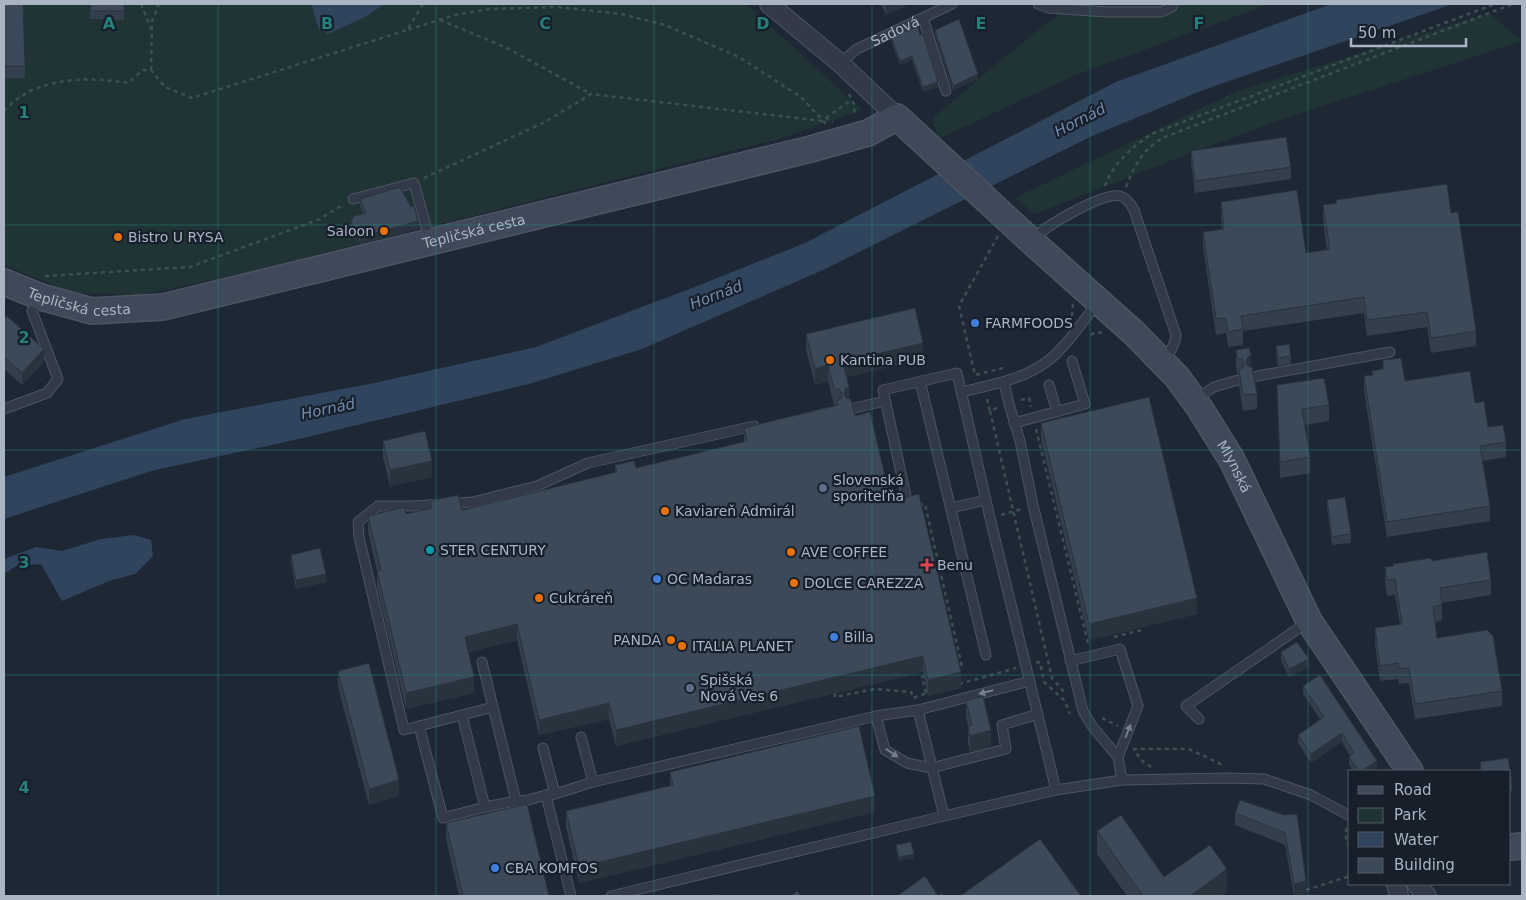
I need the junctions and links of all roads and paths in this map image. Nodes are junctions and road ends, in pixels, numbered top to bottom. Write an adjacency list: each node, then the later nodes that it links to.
1 (140, 4): 13 (path)
2 (159, 4): 16 (path)
3 (423, 4): 14 (path)
4 (769, 4): 15 (street)
5 (952, 4): 11 (lane, Sadová)
6 (1038, 4): 10 (lane)
7 (1173, 4): 10 (lane)
8 (1495, 4): 30 (path)
9 (1513, 4): 28 (path)
10 (1074, 6)
11 (923, 18): 15 (lane, Sadová); 18 (lane)
12 (439, 20): 14 (path); 19 (path); 23 (path)
13 (151, 29)
14 (407, 30): 16 (path)
15 (840, 64): 17 (street)
16 (151, 70): 21 (path)
17 (860, 82): 20 (path); 22 (street)
18 (946, 91)
19 (591, 94): 23 (path); 27 (path)
20 (851, 100): 23 (path); 24 (path)
21 (4, 111)
22 (897, 117): 32 (street, Mlynská); 33 (street, Tepličská cesta)
23 (825, 119): 25 (path); 26 (path)
24 (852, 119)
25 (827, 124)
26 (836, 124)
27 (414, 182): 29 (lane); 33 (lane)
28 (1123, 197): 30 (lane); 40 (lane)
29 (352, 198): 35 (path)
30 (1100, 199): 32 (lane)
31 (996, 239): 43 (path)
32 (1031, 241): 37 (street, Mlynská)
33 (430, 242): 35 (street, Tepličská cesta)
34 (4, 282): 35 (street, Tepličská cesta)
35 (41, 286): 55 (lane)
36 (1072, 300): 38 (path)
37 (1098, 301): 40 (street, Mlynská); 47 (lane)
38 (1071, 319)
39 (1390, 352): 44 (lane)
40 (1163, 360): 51 (street, Mlynská)
41 (1072, 361): 57 (lane)
42 (1009, 366): 43 (path)
43 (982, 373): 49 (path)
44 (1252, 377)
45 (1238, 380): 51 (lane)
46 (920, 381): 50 (lane); 52 (lane); 64 (lane)
47 (1004, 382): 49 (lane); 53 (lane)
48 (1049, 385): 57 (lane)
49 (984, 386): 50 (lane); 56 (path)
50 (962, 392): 62 (lane)
51 (1194, 400): 67 (street, Mlynská)
52 (885, 401): 54 (lane); 63 (lane)
53 (1009, 404): 56 (path); 58 (path); 60 (lane)
54 (850, 408)
55 (4, 409)
56 (990, 411): 66 (path)
57 (1057, 412): 58 (lane)
58 (1033, 418): 60 (lane); 70 (path)
59 (768, 423): 84 (lane)
60 (1014, 423): 72 (lane)
61 (882, 480): 65 (path)
62 (986, 500): 64 (lane); 76 (lane)
63 (912, 505): 74 (path)
64 (951, 508): 71 (lane)
65 (894, 509)
66 (1005, 514)
67 (1309, 621): 83 (lane); 89 (street, Mlynská)
68 (1142, 630): 69 (path)
69 (1106, 639)
70 (1097, 641)
71 (986, 655)
72 (1070, 661): 87 (lane); 87 (lane, one-way to 72)
73 (482, 662): 78 (lane)
74 (954, 669)
75 (930, 675): 77 (path)
76 (1030, 681): 79 (lane, one-way to 79); 80 (lane)
77 (926, 693)
78 (494, 707): 81 (lane); 94 (lane)
79 (918, 710): 82 (lane); 88 (lane)
80 (1038, 714): 88 (lane); 92 (lane)
81 (462, 715): 84 (lane); 95 (lane)
82 (876, 716): 88 (lane, one-way to 88); 91 (lane)
83 (1199, 719)
84 (419, 726): 95 (lane)
85 (581, 737): 91 (lane)
86 (543, 748): 93 (lane)
87 (1118, 757): 90 (lane)
88 (931, 768): 96 (lane)
89 (1409, 770)
90 (1122, 780): 92 (lane); 97 (lane)
91 (592, 782): 93 (lane)
92 (1056, 790): 96 (lane)
93 (550, 795): 94 (lane); 103 (lane)
94 (516, 800): 95 (lane)
95 (485, 808)
96 (944, 816): 104 (lane)
97 (1348, 819)
98 (1348, 824): 99 (path)
99 (1348, 845)
100 (1348, 877): 102 (path)
101 (1417, 885): 105 (street)
102 (1306, 890)
103 (571, 896)
104 (611, 896)
105 (1427, 896)

